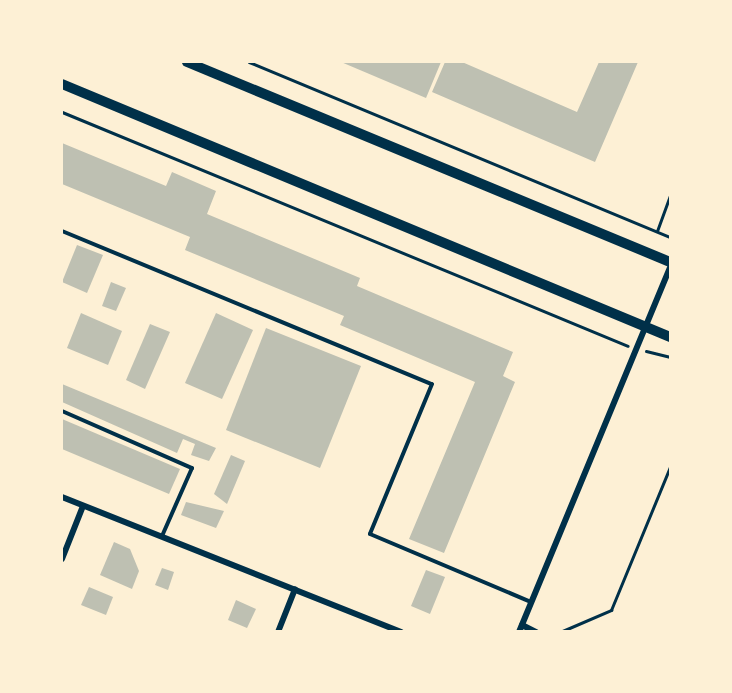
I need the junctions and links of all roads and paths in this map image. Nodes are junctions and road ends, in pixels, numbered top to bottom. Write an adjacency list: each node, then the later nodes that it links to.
1 (188, 62): 9 (main road)
2 (249, 62): 7 (path)
3 (62, 84): 11 (main road)
4 (62, 112): 13 (path)
5 (670, 196): 7 (path)
6 (62, 231): 22 (lane)
7 (657, 231): 8 (path)
8 (670, 237)
9 (670, 262)
10 (670, 267): 11 (street)
11 (646, 327): 12 (main road); 13 (street)
12 (670, 337)
13 (636, 349): 14 (path); 22 (street)
14 (670, 357)
15 (62, 411): 19 (lane)
16 (670, 467): 27 (path)
17 (62, 497): 18 (street)
18 (83, 506): 19 (street); 20 (street)
19 (162, 536): 21 (street)
20 (62, 559)
21 (295, 589): 24 (street); 25 (street)
22 (531, 602): 23 (street)
23 (520, 628): 26 (street)
24 (278, 632)
25 (400, 632)
26 (537, 632)
27 (560, 632)

